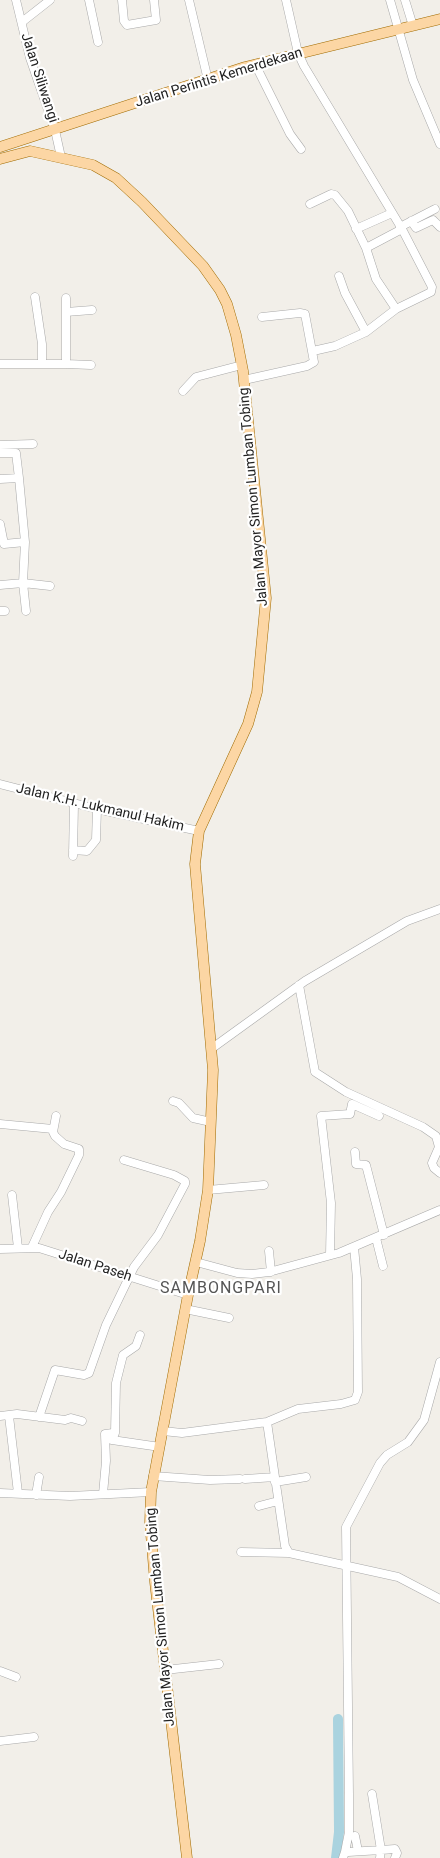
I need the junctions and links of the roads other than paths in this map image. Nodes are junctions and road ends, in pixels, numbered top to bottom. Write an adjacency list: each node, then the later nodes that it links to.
1 (16, 0): 11 (street, Jalan Siliwangi)
2 (50, 0): 11 (street)
3 (89, 0): 14 (street)
4 (122, 0): 5 (street)
5 (154, 0)
6 (189, 0): 17 (street)
7 (286, 0): 15 (street)
8 (390, 0): 13 (street)
9 (405, 0): 12 (street)
10 (440, 19): 12 (main road, Jalan Perintis Kemerdekaan)
11 (22, 22): 18 (street, Jalan Siliwangi)
12 (412, 26): 13 (main road, Jalan Perintis Kemerdekaan)
13 (398, 30): 15 (main road, Jalan Perintis Kemerdekaan); 20 (street)
14 (98, 42)
15 (298, 53): 16 (main road, Jalan Perintis Kemerdekaan); 28 (street)
16 (255, 64): 17 (main road, Jalan Perintis Kemerdekaan); 22 (street)
17 (208, 80): 18 (main road, Jalan Perintis Kemerdekaan)
18 (56, 130): 19 (main road, Jalan Perintis Kemerdekaan); 24 (street, Jalan Siliwangi)
19 (26, 138): 21 (main road, Jalan Perintis Kemerdekaan); 23 (main road)
20 (440, 144)
21 (0, 147)
22 (301, 149)
23 (30, 151): 24 (main road, Jalan Mayor Simon Lumban Tobing); 25 (main road)
24 (62, 157): 49 (main road, Jalan Mayor Simon Lumban Tobing)
25 (0, 159)
26 (310, 204): 32 (street)
27 (435, 209): 29 (street)
28 (392, 213): 30 (street); 32 (street)
29 (411, 221): 30 (street); 31 (street)
30 (401, 228): 33 (street); 36 (street)
31 (440, 228)
32 (356, 229): 33 (street)
33 (366, 248): 39 (street)
34 (339, 276): 43 (street)
35 (440, 287): 36 (street)
36 (432, 290): 39 (street)
37 (35, 297): 46 (street)
38 (66, 298): 41 (street)
39 (396, 309): 43 (street)
40 (92, 310): 41 (street)
41 (66, 312): 47 (street)
42 (262, 317): 44 (street)
43 (366, 332): 44 (street)
44 (313, 351): 50 (street)
45 (0, 364): 46 (street)
46 (42, 364): 47 (street)
47 (66, 364): 48 (street)
48 (91, 365)
49 (242, 365): 50 (main road, Jalan Mayor Simon Lumban Tobing); 51 (street)
50 (244, 380): 66 (main road, Jalan Mayor Simon Lumban Tobing)
51 (183, 391)
52 (33, 444): 53 (street)
53 (0, 445)
54 (0, 453): 55 (street)
55 (19, 478): 56 (street); 58 (street)
56 (0, 479)
57 (0, 524): 58 (street)
58 (25, 542): 59 (street)
59 (23, 583): 60 (street); 61 (street); 62 (street)
60 (0, 585)
61 (50, 586)
62 (26, 611)
63 (0, 784): 64 (street, Jalan K.H. Lukmanul Hakim)
64 (74, 804): 65 (street, Jalan K.H. Lukmanul Hakim); 65 (street)
65 (97, 810): 66 (street, Jalan K.H. Lukmanul Hakim)
66 (199, 831): 69 (main road, Jalan Mayor Simon Lumban Tobing)
67 (440, 909): 68 (street)
68 (299, 985): 69 (street); 71 (street)
69 (211, 1049): 73 (main road, Jalan Mayor Simon Lumban Tobing)
70 (173, 1101): 73 (street)
71 (374, 1110): 78 (street); 90 (street)
72 (56, 1116): 75 (street)
73 (211, 1122): 80 (main road, Jalan Mayor Simon Lumban Tobing)
74 (0, 1124): 75 (street)
75 (53, 1128): 86 (street)
76 (355, 1152): 83 (street)
77 (124, 1160): 94 (street)
78 (440, 1173)
79 (264, 1185): 80 (street)
80 (208, 1190): 91 (main road, Jalan Mayor Simon Lumban Tobing)
81 (12, 1195): 87 (street)
82 (440, 1210): 83 (street)
83 (384, 1235): 84 (street)
84 (376, 1238): 85 (street); 92 (street)
85 (354, 1246): 90 (street); 104 (street)
86 (32, 1247): 87 (street, Jalan Paseh); 94 (street, Jalan Paseh)
87 (18, 1248): 88 (street, Jalan Paseh)
88 (0, 1249)
89 (269, 1251): 93 (street)
90 (330, 1255): 93 (street)
91 (196, 1262): 93 (street); 95 (main road, Jalan Mayor Simon Lumban Tobing)
92 (383, 1266)
93 (271, 1272)
94 (130, 1277): 95 (street, Jalan Paseh); 102 (street)
95 (188, 1295): 96 (main road, Jalan Mayor Simon Lumban Tobing)
96 (185, 1309): 97 (street); 105 (main road, Jalan Mayor Simon Lumban Tobing)
97 (229, 1318)
98 (140, 1336): 106 (street)
99 (440, 1362): 121 (street)
100 (0, 1416): 101 (street)
101 (9, 1416): 102 (street); 114 (street)
102 (39, 1417): 103 (street)
103 (82, 1421)
104 (267, 1422): 105 (street); 111 (street)
105 (163, 1431): 107 (main road, Jalan Mayor Simon Lumban Tobing)
106 (113, 1433): 107 (street); 115 (street)
107 (160, 1447): 108 (main road, Jalan Mayor Simon Lumban Tobing)
108 (153, 1476): 111 (street); 112 (main road, Jalan Mayor Simon Lumban Tobing)
109 (39, 1477): 116 (street)
110 (306, 1477): 111 (street)
111 (275, 1479): 117 (street)
112 (151, 1492): 115 (street); 125 (main road, Jalan Mayor Simon Lumban Tobing)
113 (0, 1493): 114 (street)
114 (18, 1493): 116 (street)
115 (103, 1494): 116 (street)
116 (36, 1495)
117 (278, 1501): 118 (street); 120 (street)
118 (259, 1506)
119 (241, 1552): 120 (street)
120 (289, 1553): 121 (street)
121 (347, 1566): 122 (street); 133 (street)
122 (440, 1599)
123 (219, 1664): 125 (street)
124 (0, 1670): 126 (street)
125 (165, 1670): 134 (main road, Jalan Mayor Simon Lumban Tobing)
126 (16, 1677)
127 (34, 1738): 128 (street)
128 (0, 1740)
129 (372, 1794): 132 (street)
130 (356, 1836): 131 (street)
131 (358, 1850): 132 (street); 133 (street)
132 (380, 1854): 135 (street)
133 (344, 1855)
134 (187, 1858)
135 (395, 1858)

